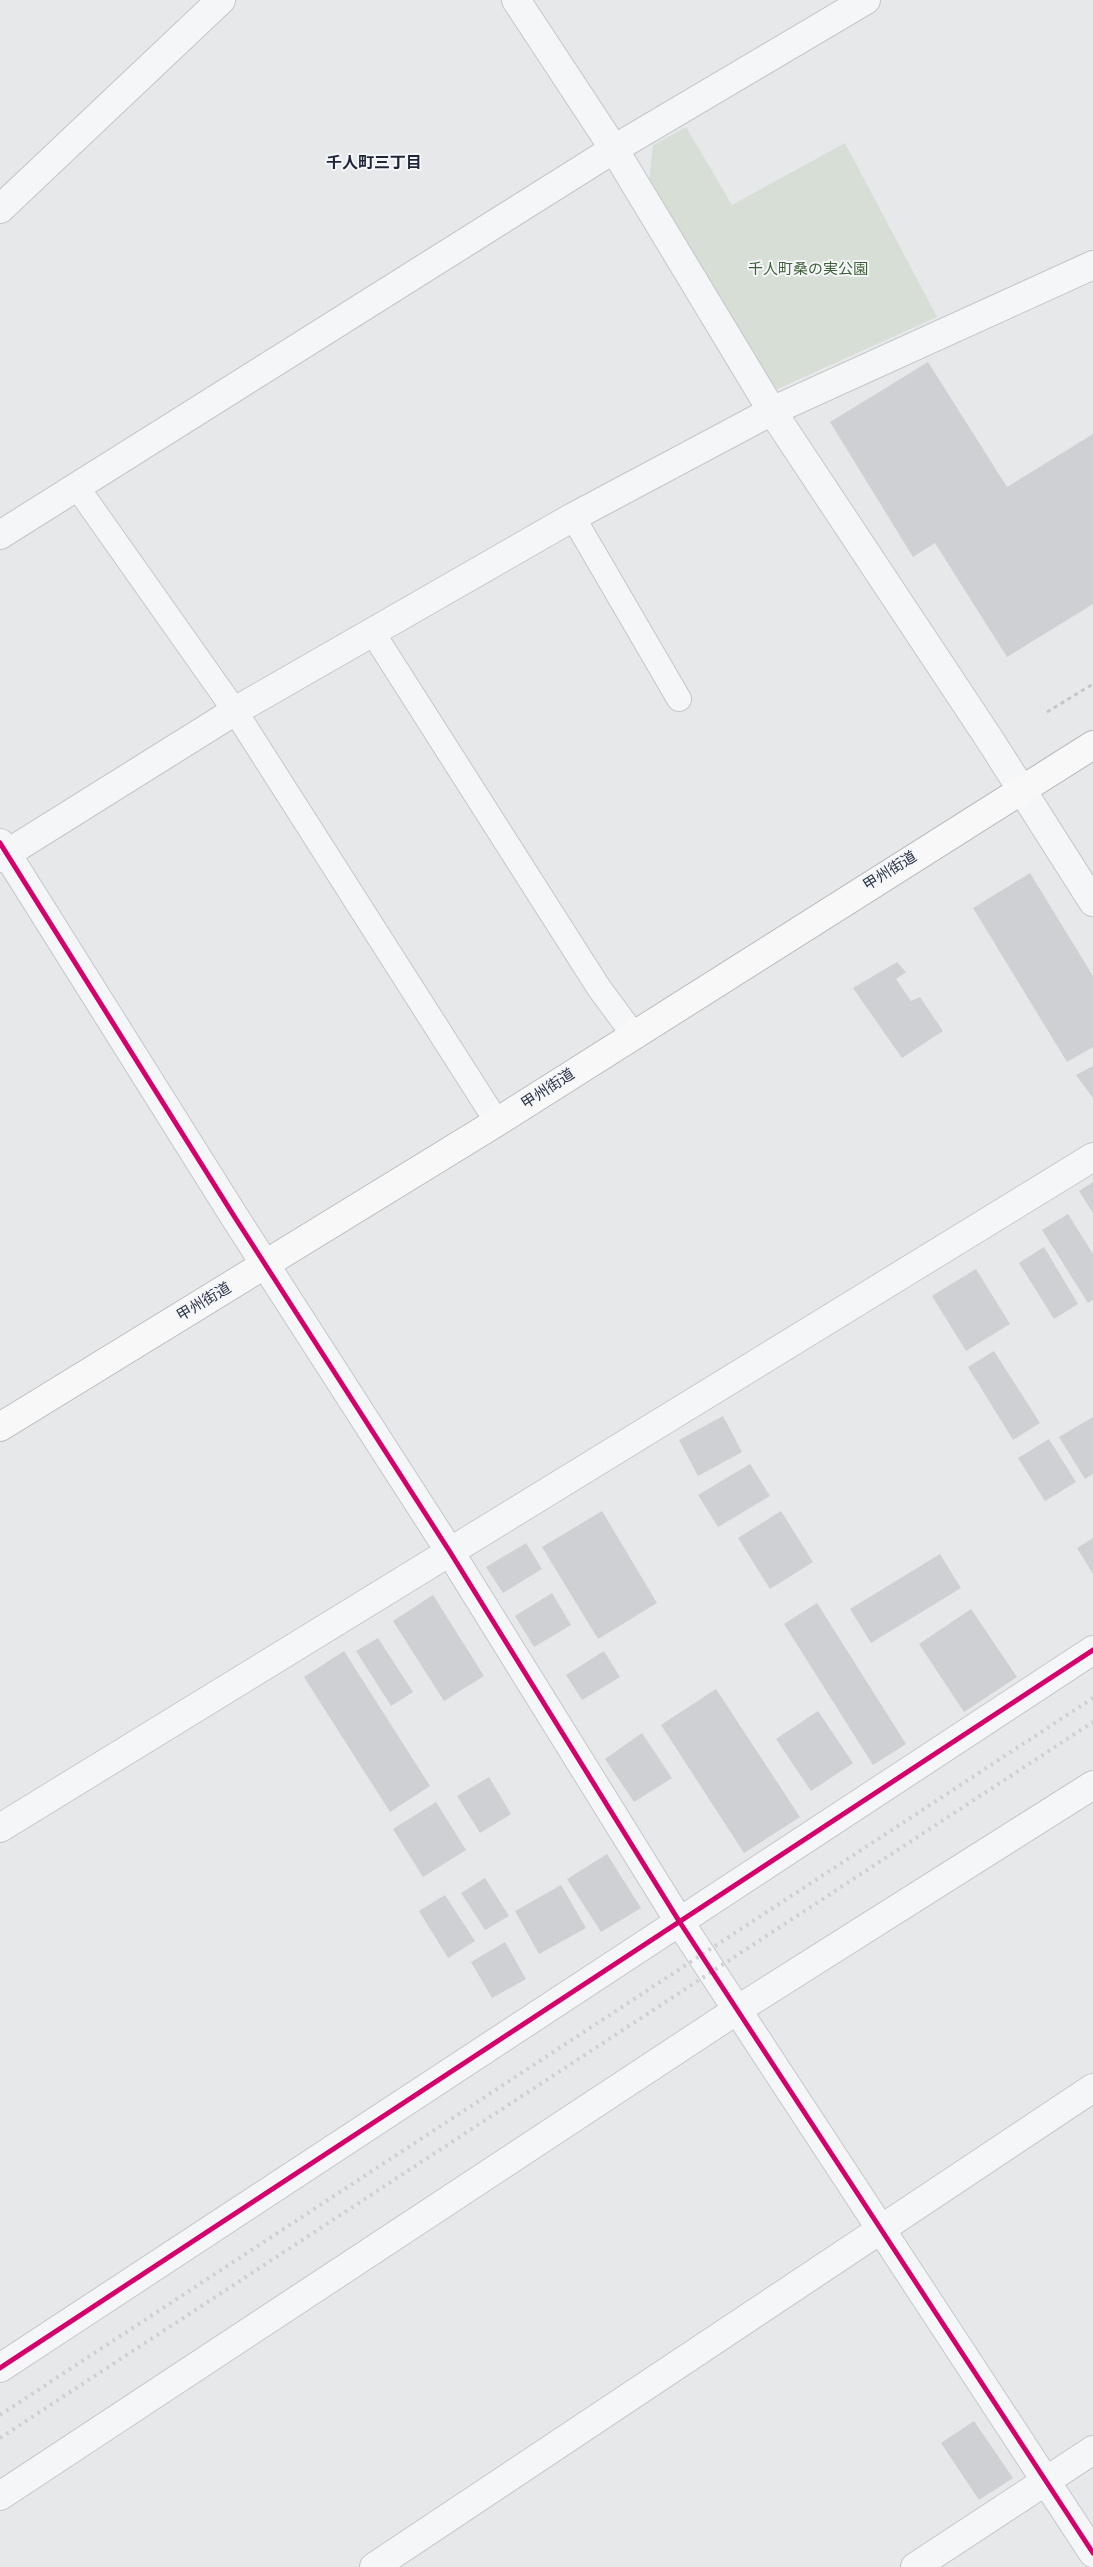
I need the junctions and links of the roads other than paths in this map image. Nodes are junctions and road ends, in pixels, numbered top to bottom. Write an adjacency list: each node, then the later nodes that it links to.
1 (221, 0): 5 (street)
2 (516, 0): 4 (street)
3 (866, 0): 4 (street)
4 (614, 149): 7 (street); 8 (street)
5 (0, 209)
6 (1093, 265): 7 (street)
7 (772, 410): 9 (street); 15 (street)
8 (77, 487): 10 (street); 13 (lane)
9 (573, 517): 11 (street); 12 (lane)
10 (0, 535)
11 (373, 633): 13 (street); 18 (lane)
12 (678, 699)
13 (235, 711): 16 (street); 19 (lane)
14 (1093, 745): 15 (highway, 甲州街道)
15 (1021, 789): 17 (street); 18 (highway, 甲州街道)
16 (2, 852): 21 (street)
17 (1093, 902)
18 (633, 1034): 19 (highway, 甲州街道)
19 (497, 1122): 21 (highway, 甲州街道)
20 (1093, 1156): 23 (street)
21 (266, 1265): 22 (highway, 甲州街道); 23 (street)
22 (0, 1426)
23 (450, 1552): 26 (street); 27 (street)
24 (1093, 1650): 27 (street)
25 (1093, 1785): 28 (street)
26 (0, 1828)
27 (678, 1921): 28 (street); 31 (street)
28 (737, 2010): 30 (street); 34 (street)
29 (1093, 2088): 30 (street)
30 (881, 2229): 33 (street); 36 (street)
31 (0, 2368)
32 (1093, 2450): 33 (street)
33 (1046, 2481): 35 (street); 37 (street)
34 (0, 2496)
35 (1093, 2553)
36 (374, 2567)
37 (915, 2567)

